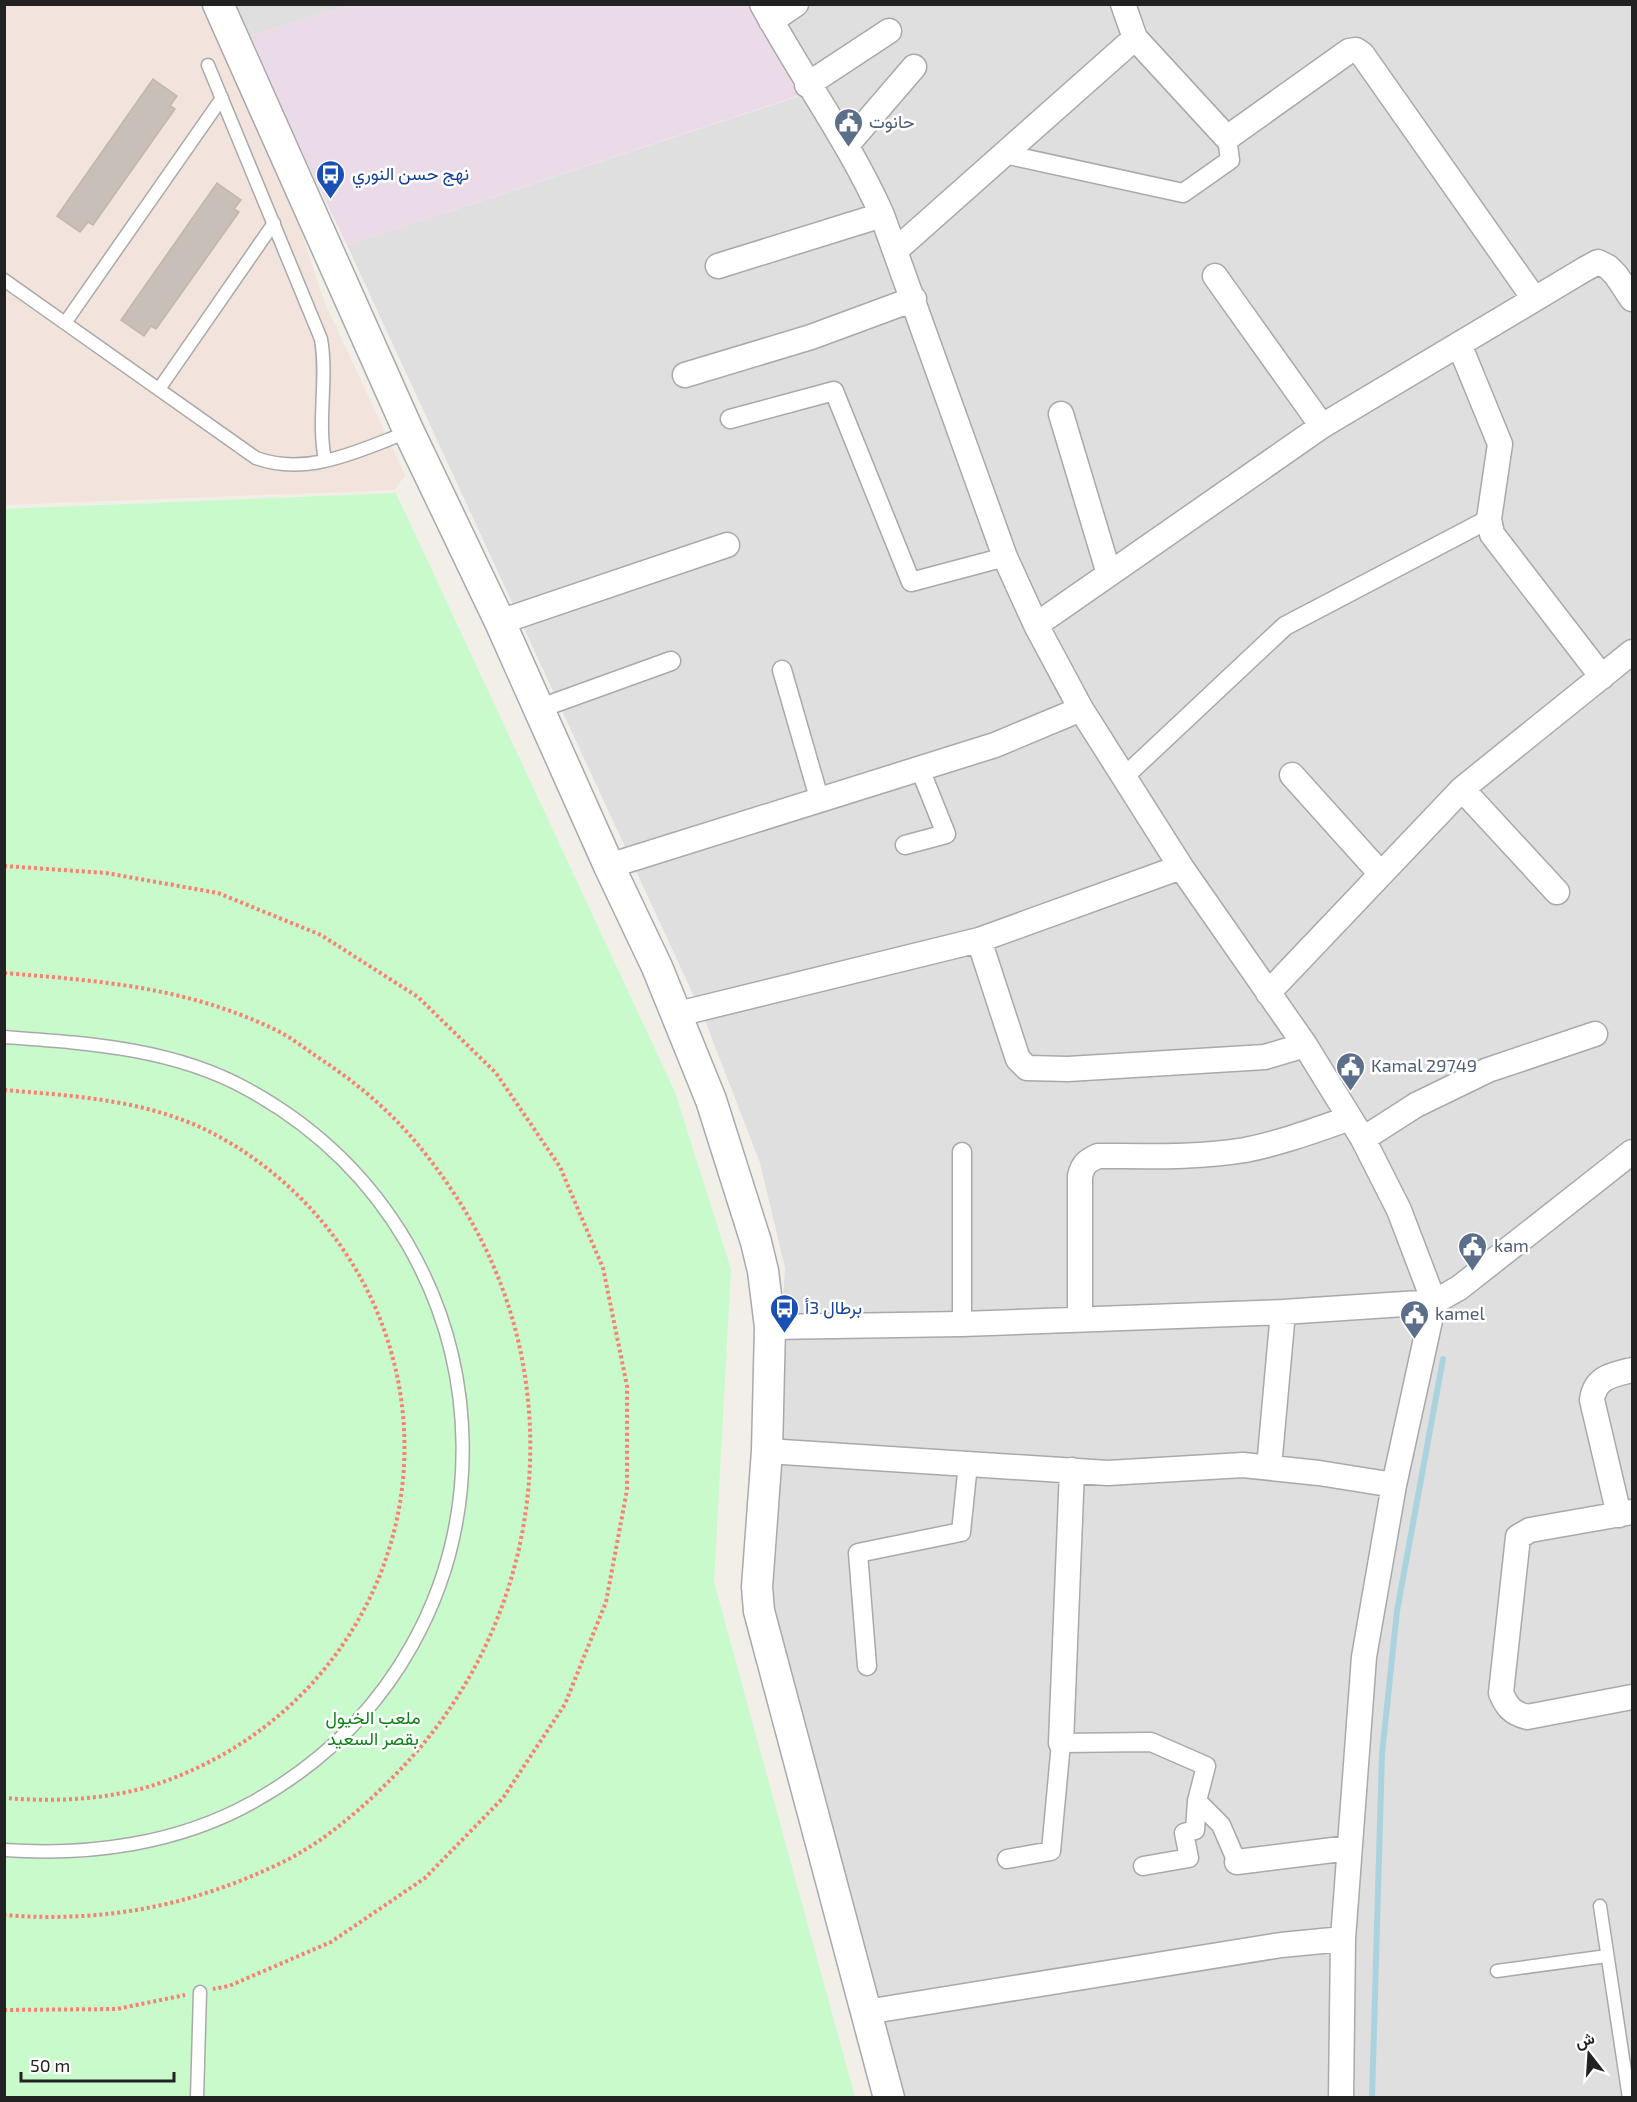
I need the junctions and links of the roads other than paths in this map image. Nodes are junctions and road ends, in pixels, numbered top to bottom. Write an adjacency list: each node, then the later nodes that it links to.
1 (796, 4): 4 (street)
2 (1123, 4): 6 (street)
3 (224, 6): 30 (street)
4 (766, 13): 9 (street)
5 (889, 31): 9 (street)
6 (1135, 38): 11 (street); 13 (street)
7 (208, 65): 10 (lane)
8 (914, 67): 12 (street)
9 (807, 85): 12 (street)
10 (222, 98): 15 (lane); 23 (lane)
11 (1227, 138): 13 (street); 20 (street)
12 (847, 145): 14 (street)
13 (1004, 154): 16 (street)
14 (882, 215): 16 (street); 17 (street)
15 (274, 223): 26 (lane); 31 (lane)
16 (896, 250): 21 (street)
17 (718, 266)
18 (1215, 276): 29 (street)
19 (4, 280): 23 (lane)
20 (1533, 297): 22 (street); 24 (street)
21 (914, 299): 25 (street); 34 (street)
22 (1632, 299)
23 (65, 323): 26 (lane)
24 (1459, 344): 29 (street); 32 (street)
25 (685, 375)
26 (159, 389): 31 (lane)
27 (1062, 414): 35 (street)
28 (730, 419): 34 (street)
29 (1322, 426): 35 (street)
30 (409, 432): 31 (lane); 36 (street)
31 (325, 460)
32 (1488, 519): 41 (street); 46 (street)
33 (727, 545): 36 (street)
34 (1005, 557): 37 (street)
35 (1109, 574): 37 (street)
36 (500, 622): 42 (street)
37 (1036, 625): 43 (street)
38 (1632, 652): 41 (street)
39 (671, 661): 42 (street)
40 (782, 670): 48 (street)
41 (1602, 676): 47 (street)
42 (538, 709): 50 (street)
43 (1081, 710): 44 (street); 46 (street)
44 (920, 769): 48 (street); 49 (street)
45 (1292, 775): 52 (street)
46 (1124, 777): 51 (street)
47 (1462, 789): 52 (street); 53 (street)
48 (819, 798): 50 (street)
49 (904, 845)
50 (609, 866): 56 (street)
51 (1181, 867): 54 (street); 55 (street)
52 (1381, 874): 55 (street)
53 (1557, 892)
54 (979, 940): 56 (street); 59 (street)
55 (1268, 993): 59 (street)
56 (678, 1014): 68 (street)
57 (1595, 1034): 61 (street)
58 (4, 1037): 81 (lane)
59 (1305, 1045): 60 (street)
60 (1350, 1118): 61 (street); 66 (street)
61 (1363, 1138): 64 (street)
62 (962, 1152): 67 (street)
63 (1632, 1152): 64 (street)
64 (1434, 1302): 65 (street); 74 (street)
65 (1282, 1312): 66 (street); 72 (street)
66 (1080, 1318): 67 (street)
67 (962, 1324): 68 (street)
68 (770, 1327): 70 (street)
69 (1632, 1370): 75 (street)
70 (767, 1451): 71 (street); 90 (street)
71 (968, 1464): 73 (street); 76 (street)
72 (1269, 1467): 73 (street); 74 (street)
73 (1072, 1470): 78 (street)
74 (1394, 1485): 80 (street)
75 (1626, 1514): 77 (street)
76 (867, 1666)
77 (1632, 1697)
78 (1061, 1743): 79 (street); 82 (street)
79 (1197, 1802): 83 (street); 84 (street)
80 (1349, 1848): 83 (street); 86 (street)
81 (4, 1850)
82 (1007, 1859)
83 (1237, 1863)
84 (1143, 1866)
85 (1600, 1906): 87 (lane)
86 (1343, 1939): 90 (street); 94 (street)
87 (1607, 1956): 88 (lane); 91 (lane)
88 (1497, 1971)
89 (200, 1992): 92 (lane)
90 (866, 2012): 93 (street)
91 (1628, 2060): 95 (lane)
92 (197, 2097)
93 (889, 2097)
94 (1341, 2097)
95 (1629, 2097)

